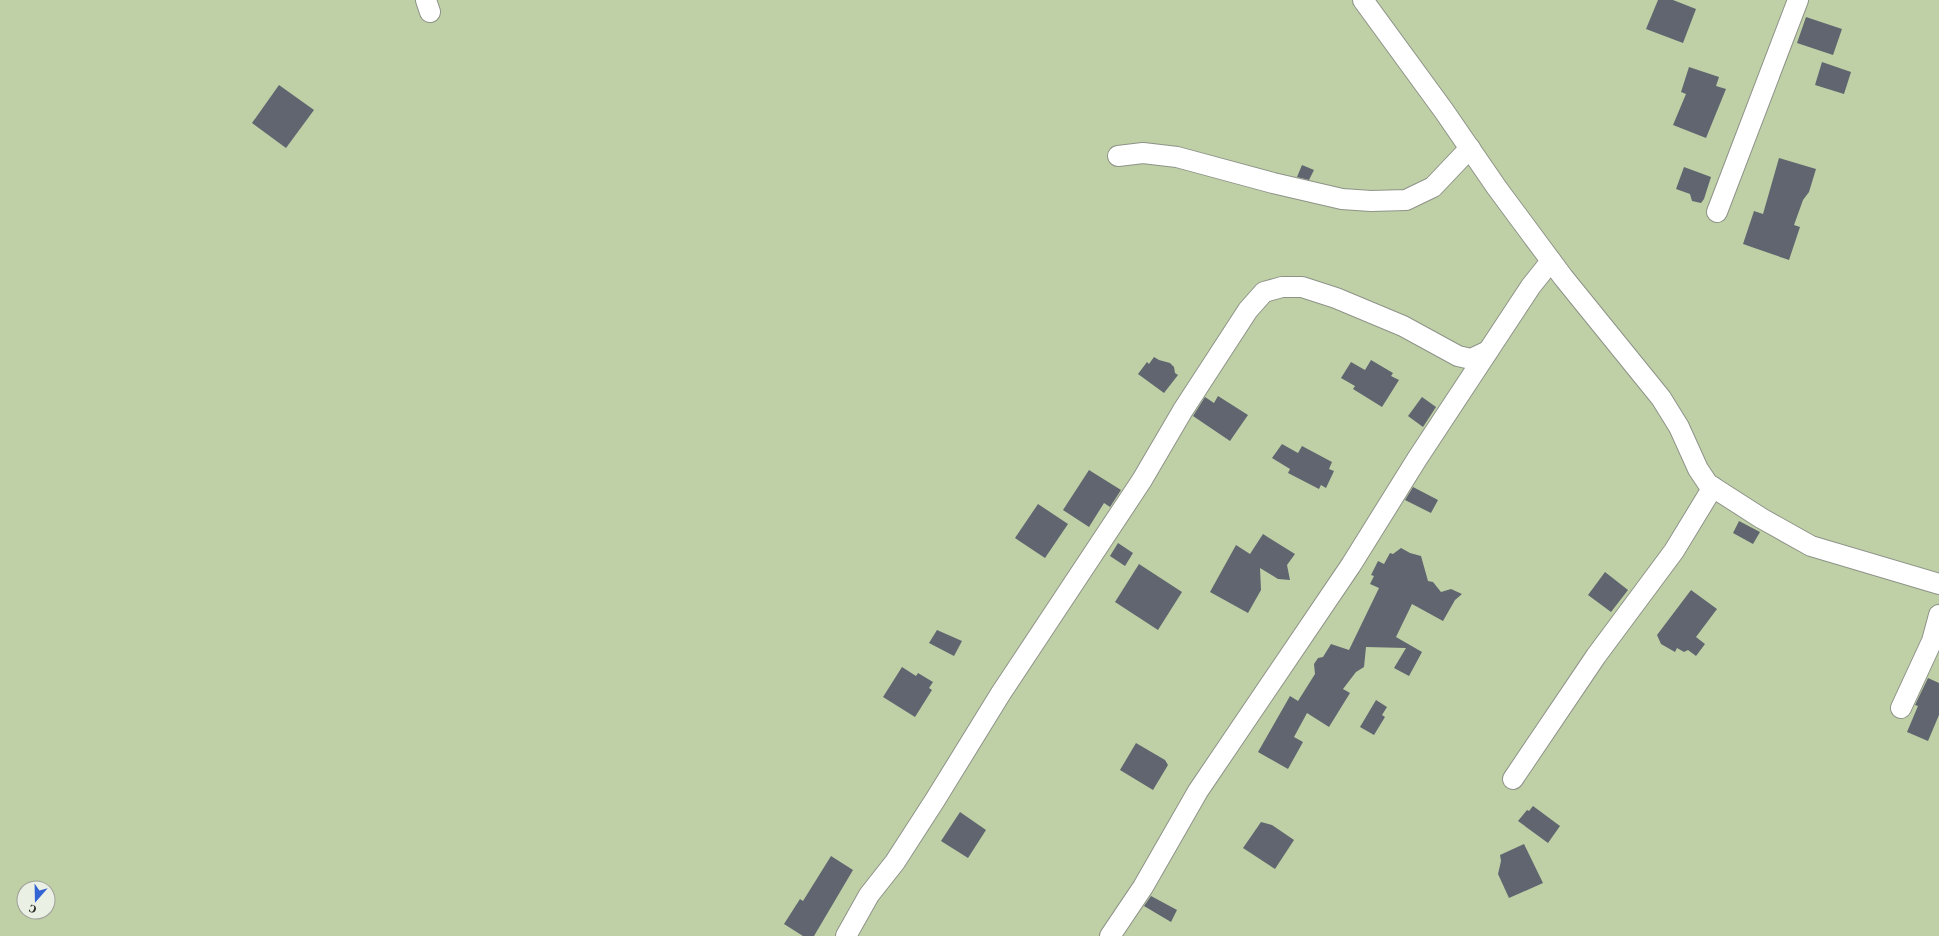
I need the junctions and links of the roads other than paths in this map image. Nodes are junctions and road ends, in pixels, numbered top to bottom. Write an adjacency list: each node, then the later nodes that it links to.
1 (1363, 0): 3 (street)
2 (1798, 0): 5 (street)
3 (1470, 148): 4 (street); 6 (street)
4 (1118, 156)
5 (1717, 212)
6 (1551, 261): 7 (street); 8 (street)
7 (1488, 352): 13 (street); 14 (street)
8 (1713, 487): 9 (street); 12 (street)
9 (1939, 584)
10 (1939, 615): 11 (street)
11 (1901, 708)
12 (1513, 779)
13 (846, 936)
14 (1110, 936)

